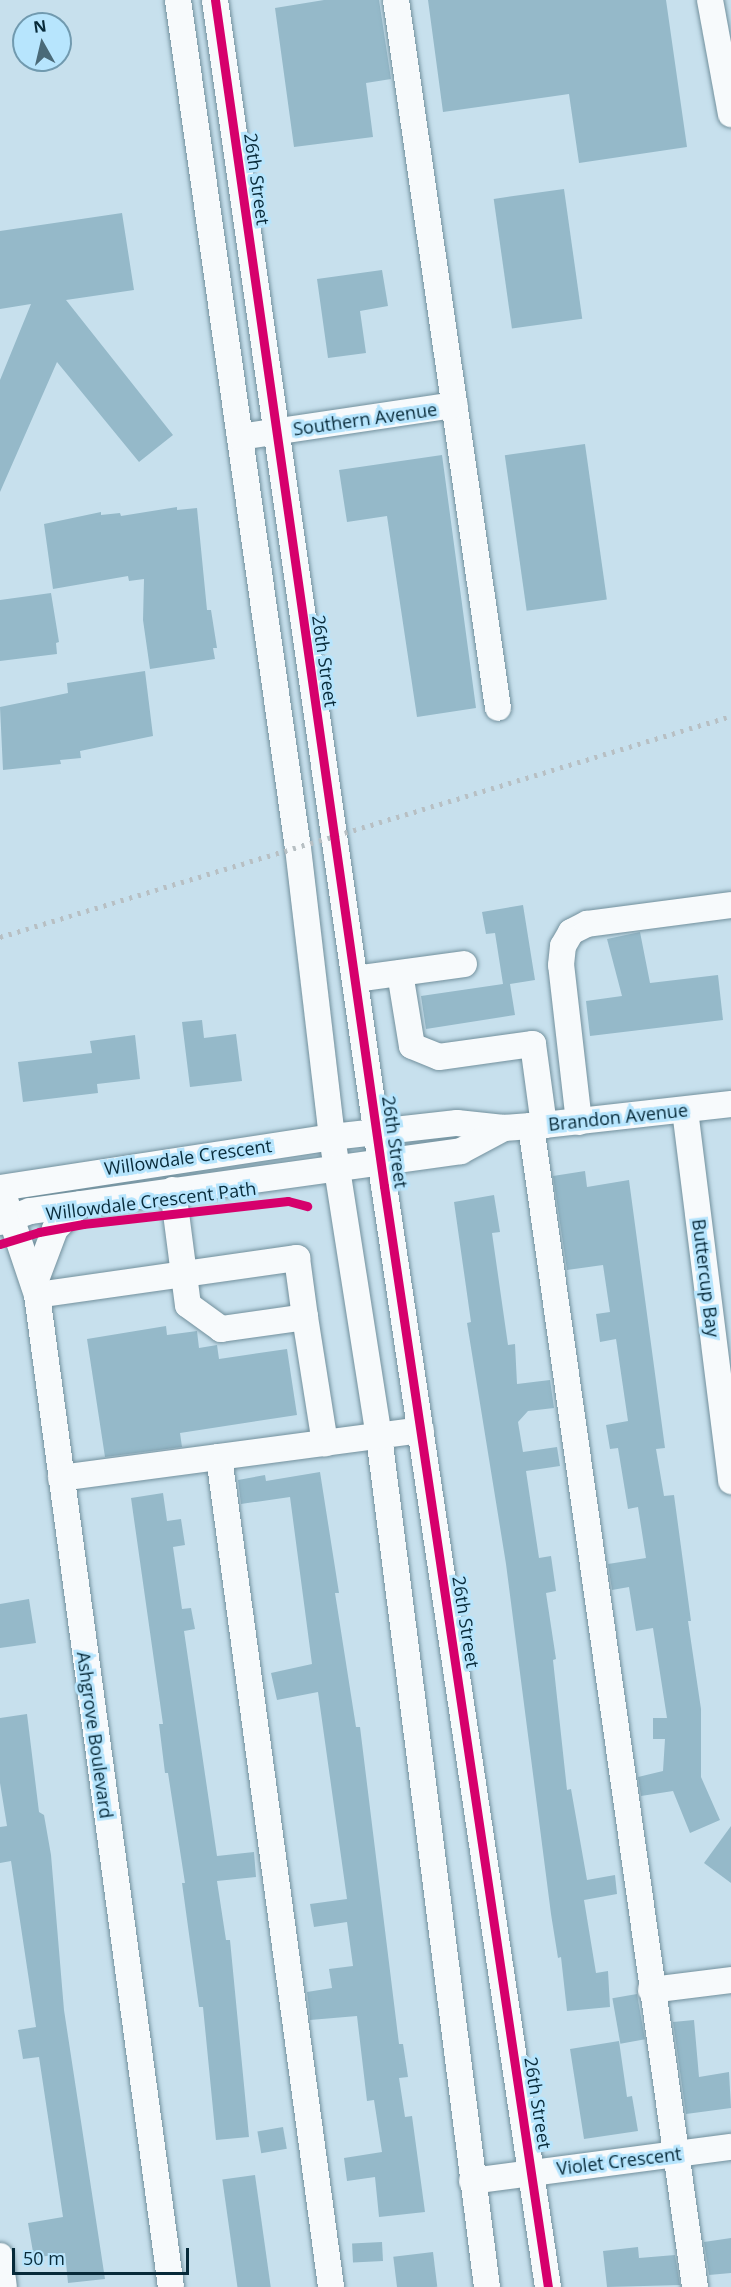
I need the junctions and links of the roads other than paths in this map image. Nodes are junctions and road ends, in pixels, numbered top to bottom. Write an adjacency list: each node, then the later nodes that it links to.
1 (178, 0): 8 (street)
2 (215, 0): 7 (street, 26th Street)
3 (396, 0): 6 (street)
4 (710, 0): 5 (street)
5 (731, 114)
6 (455, 405): 7 (street, Southern Avenue); 9 (street)
7 (276, 432): 8 (street, Southern Avenue); 10 (street, 26th Street)
8 (240, 437): 11 (street)
9 (498, 708)
10 (317, 719): 11 (street); 15 (street, 26th Street)
11 (279, 725): 22 (street)
12 (731, 905): 18 (street)
13 (464, 964): 14 (street)
14 (400, 973): 15 (street); 19 (street)
15 (355, 980): 21 (street, 26th Street)
16 (731, 1104): 17 (street, Brandon Avenue)
17 (685, 1110): 18 (street, Brandon Avenue); 37 (street, Buttercup Bay)
18 (579, 1122): 19 (street, Brandon Avenue)
19 (538, 1126): 20 (street, Brandon Avenue); 39 (street)
20 (504, 1128): 21 (street, Brandon Avenue); 23 (street, Brandon Avenue)
21 (377, 1133): 22 (street, Willowdale Crescent); 23 (street, 26th Street)
22 (332, 1137): 24 (street); 25 (street, Willowdale Crescent)
23 (381, 1161): 24 (street, Willowdale Crescent); 32 (street, 26th Street)
24 (337, 1168): 26 (street, Willowdale Crescent); 33 (street)
25 (0, 1188): 28 (street, Ashgrove Boulevard)
26 (172, 1190): 27 (street, Willowdale Crescent); 29 (street)
27 (80, 1204): 28 (street, Willowdale Crescent); 30 (street)
28 (5, 1219): 30 (street, Ashgrove Boulevard)
29 (184, 1274): 30 (street); 31 (street); 31 (street)
30 (36, 1290): 36 (street, Ashgrove Boulevard)
31 (305, 1317): 34 (street)
32 (421, 1431): 33 (street); 42 (street, 26th Street)
33 (379, 1436): 34 (street); 43 (street)
34 (325, 1443): 35 (street)
35 (219, 1457): 36 (street); 47 (street)
36 (61, 1478): 46 (street, Ashgrove Boulevard)
37 (731, 1481)
38 (731, 1980): 39 (street)
39 (651, 1990): 41 (street)
40 (731, 2147): 41 (street, Violet Crescent)
41 (674, 2154): 42 (street, Violet Crescent); 50 (street)
42 (532, 2172): 43 (street, Violet Crescent); 49 (street, 26th Street)
43 (472, 2181): 48 (street)
44 (0, 2256): 45 (street)
45 (4, 2287)
46 (171, 2287)
47 (331, 2287)
48 (487, 2287)
49 (548, 2287)
50 (694, 2287)

